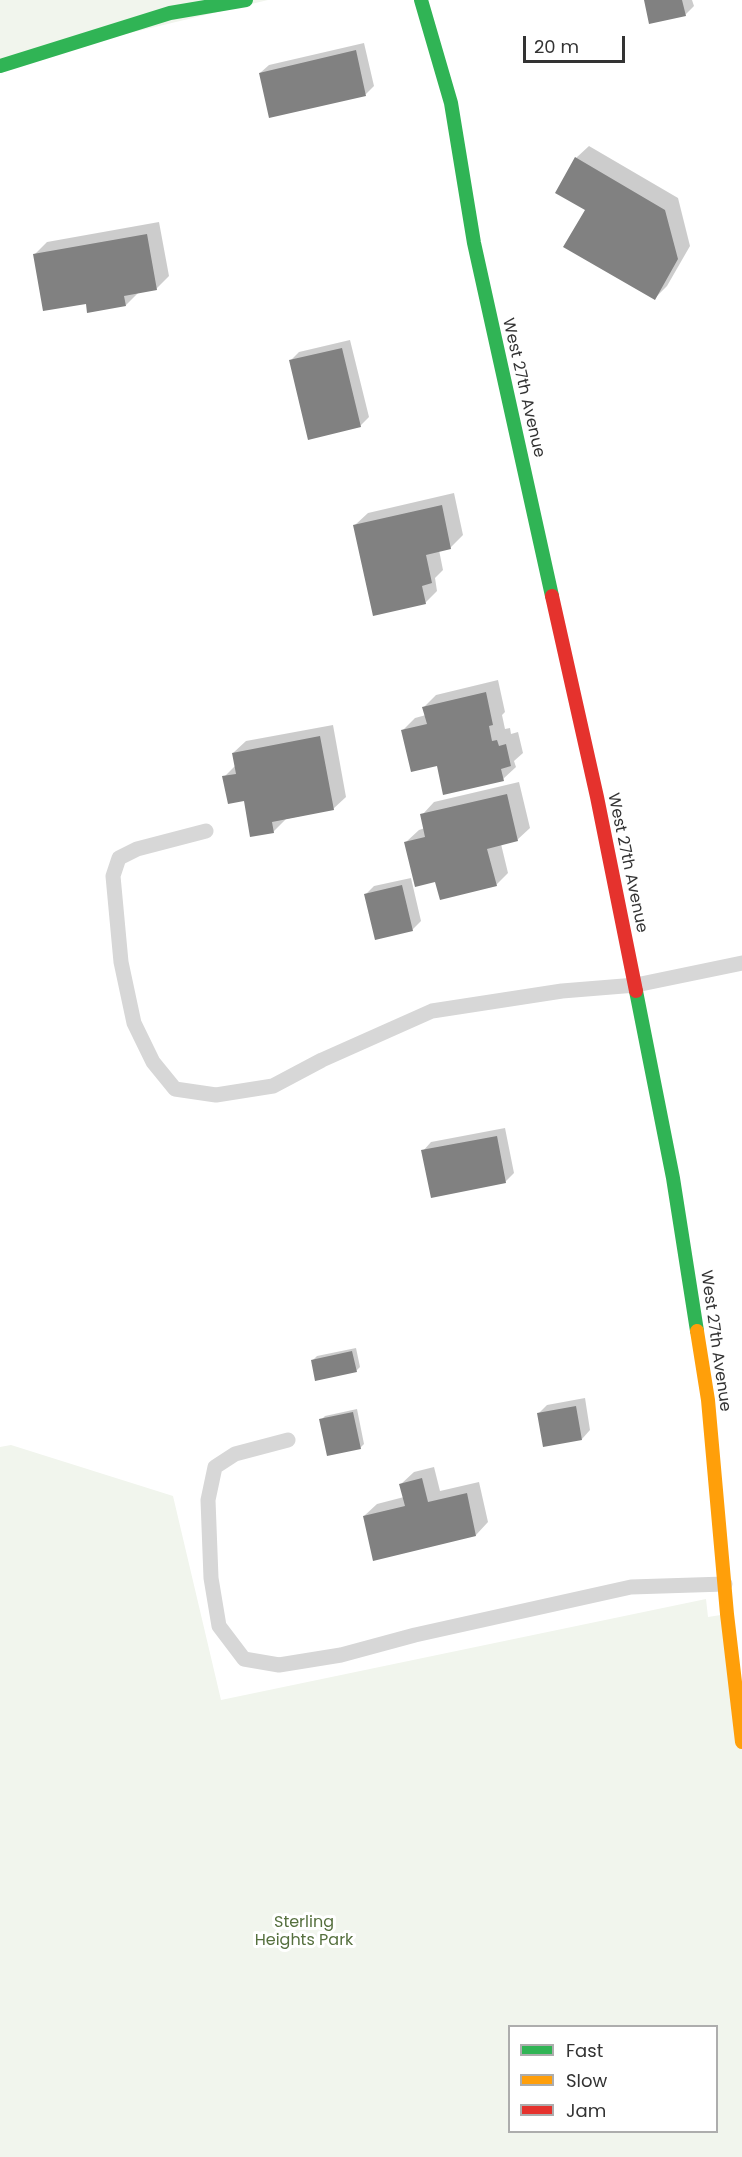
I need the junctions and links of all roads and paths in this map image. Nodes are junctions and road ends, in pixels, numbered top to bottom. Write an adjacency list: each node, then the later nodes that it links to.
1 (246, 0): 3 (street)
2 (422, 0): 6 (street, West 27th Avenue)
3 (0, 66)
4 (206, 831): 6 (lane)
5 (742, 963): 6 (lane)
6 (636, 985): 8 (street, West 27th Avenue)
7 (288, 1440): 8 (lane)
8 (725, 1584): 9 (street, West 27th Avenue)
9 (742, 1742)

